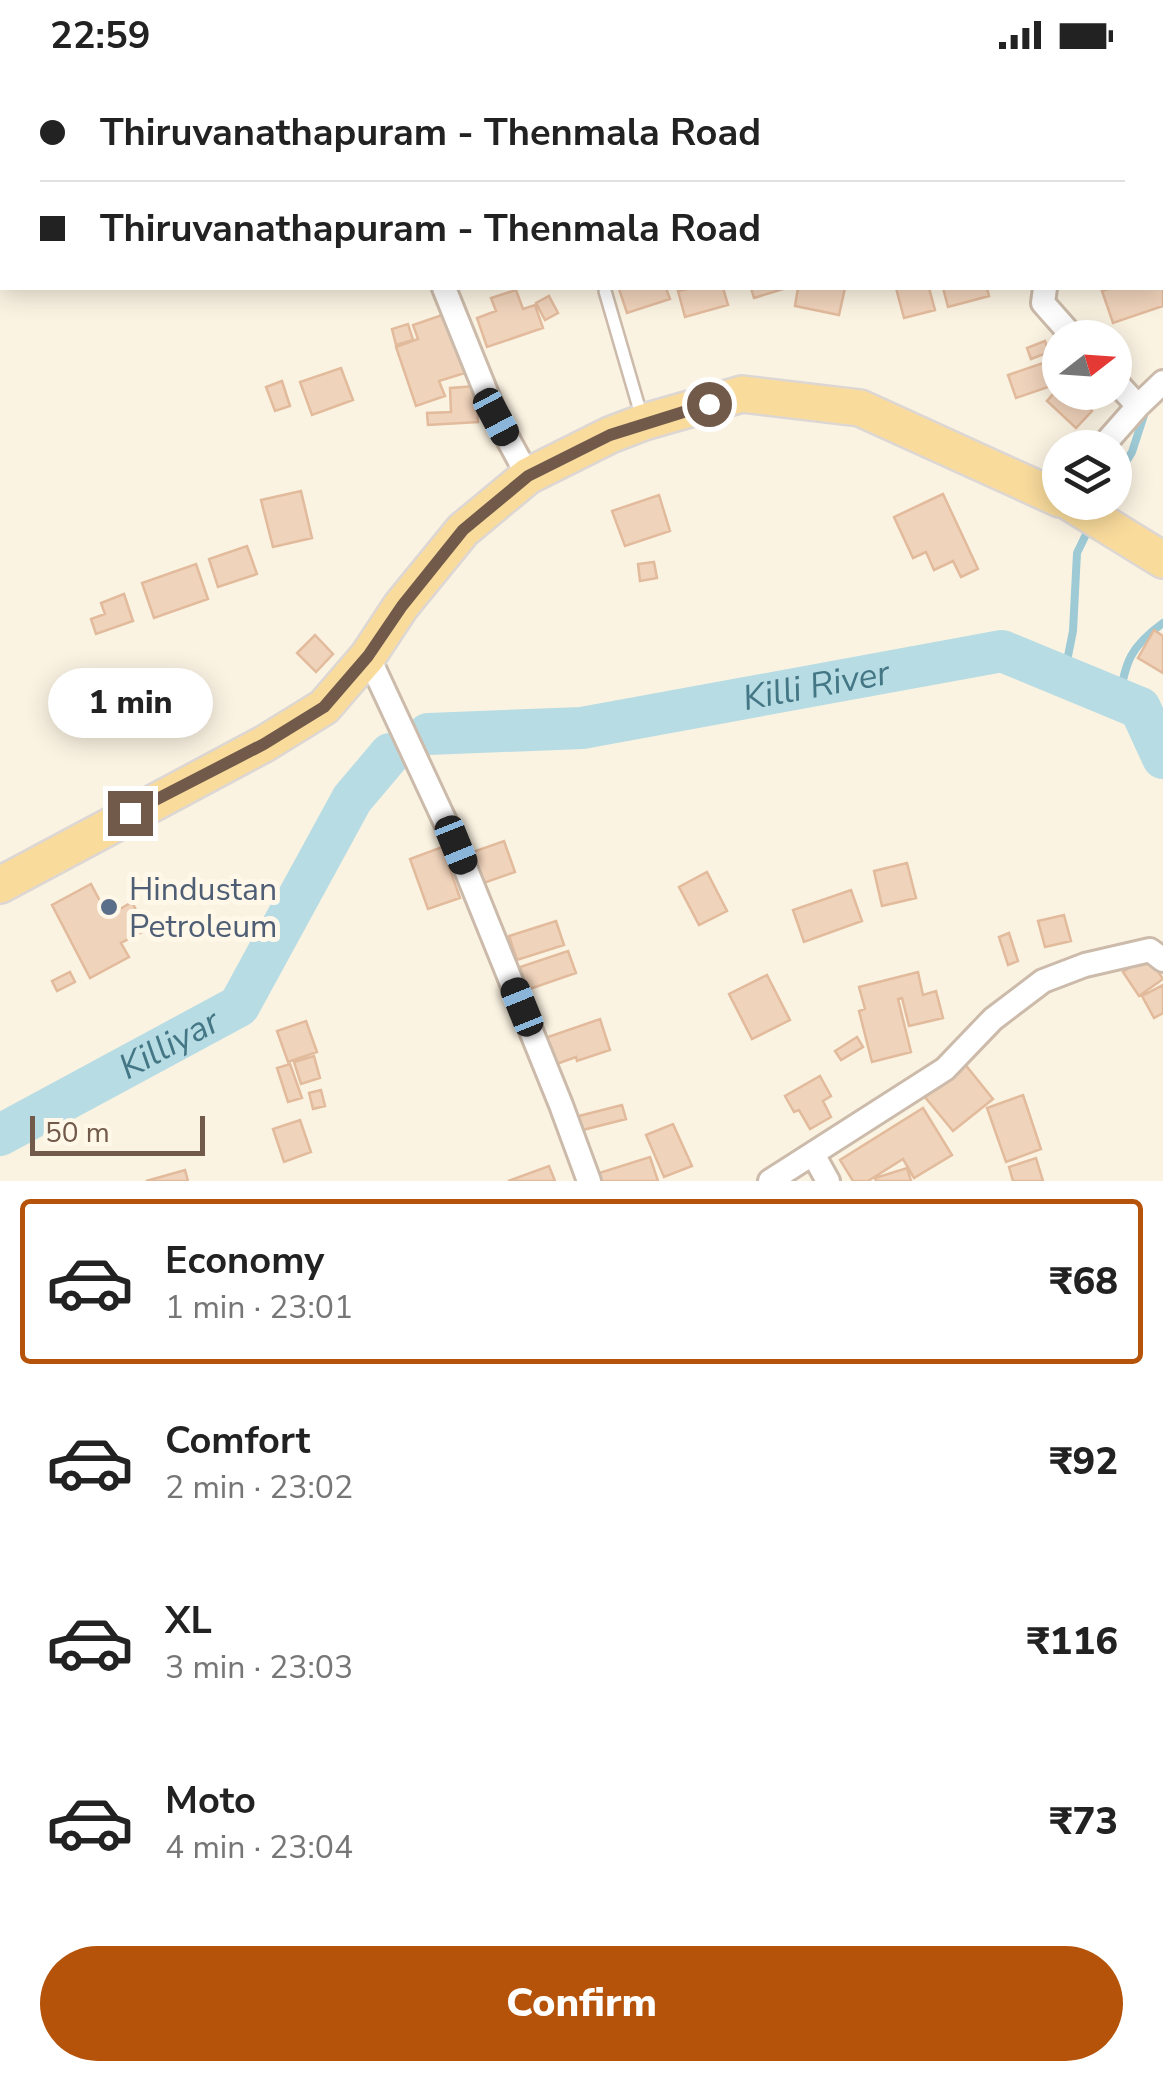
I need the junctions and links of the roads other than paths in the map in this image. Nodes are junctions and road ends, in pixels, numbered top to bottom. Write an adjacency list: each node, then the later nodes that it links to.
1 (445, 290): 10 (street)
2 (1045, 290): 4 (street)
3 (604, 291): 8 (lane)
4 (1058, 320)
5 (1163, 382): 7 (street)
6 (1132, 399): 7 (street)
7 (1138, 406): 9 (street)
8 (644, 422): 10 (main road); 11 (main road)
9 (1117, 430)
10 (528, 476): 14 (main road)
11 (1042, 489)
12 (1099, 520): 13 (main road)
13 (1163, 560)
14 (368, 656): 15 (main road); 18 (street)
15 (0, 885)
16 (1156, 955): 17 (street)
17 (813, 1154): 19 (street); 20 (street)
18 (589, 1181)
19 (770, 1181)
20 (828, 1181)

